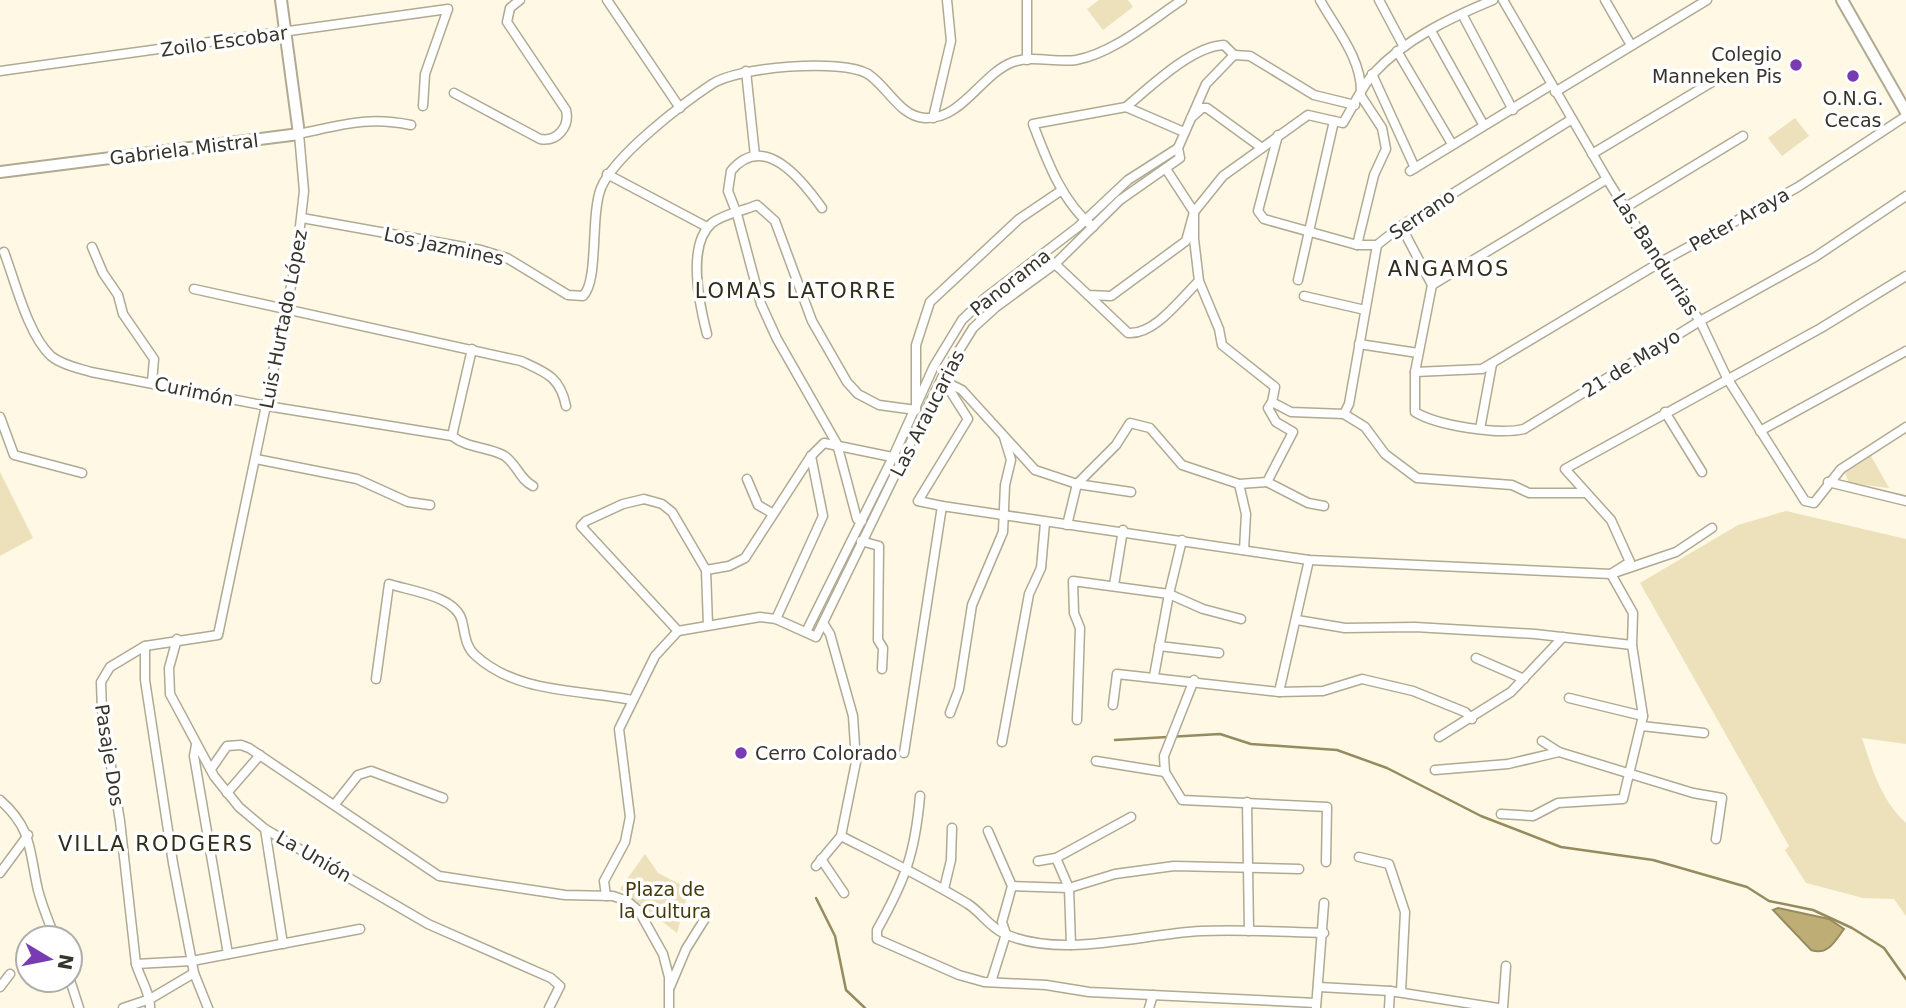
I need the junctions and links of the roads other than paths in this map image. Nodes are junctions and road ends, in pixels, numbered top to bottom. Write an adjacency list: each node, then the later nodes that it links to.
1 (281, 0): 17 (street, Luis Hurtado López)
2 (520, 0): 27 (street)
3 (607, 0): 32 (street)
4 (947, 0): 35 (street)
5 (1027, 0): 21 (street)
6 (1182, 0): 21 (street)
7 (1320, 0): 28 (street)
8 (1379, 0): 19 (street)
9 (1462, 0): 15 (street)
10 (1493, 0): 15 (street)
11 (1503, 0): 26 (street, Las Bandurrias)
12 (1605, 0): 18 (street)
13 (1707, 0): 18 (street)
14 (1842, 0): 34 (street)
15 (1465, 12): 16 (street); 33 (street)
16 (1431, 31): 19 (street); 39 (street)
17 (285, 33): 22 (street, Zoilo Escobar); 30 (street, Zoilo Escobar); 42 (street, Luis Hurtado López)
18 (1631, 45): 26 (street)
19 (1401, 49): 24 (street); 45 (street)
20 (1234, 55): 29 (street); 31 (street); 36 (street)
21 (1027, 60): 35 (street)
22 (0, 71)
23 (746, 72): 32 (street, Los Jazmines); 35 (street, Los Jazmines); 49 (street)
24 (1372, 74): 28 (street); 45 (street)
25 (1712, 82): 48 (street)
26 (1553, 89): 33 (street); 37 (street, Las Bandurrias)
27 (454, 93)
28 (1361, 96): 29 (street); 66 (street)
29 (1355, 105): 38 (street)
30 (424, 106)
31 (1126, 107): 41 (street); 54 (street)
32 (680, 108): 52 (street, Los Jazmines)
33 (1513, 110): 39 (street)
34 (1906, 114): 70 (street, Peter Araya)
35 (933, 118)
36 (1191, 118): 41 (street); 47 (street)
37 (1572, 120): 48 (street, Las Bandurrias); 62 (street, Serrano)
38 (1334, 121): 43 (street); 65 (street)
39 (1483, 124): 45 (street)
40 (411, 125): 42 (street, Gabriela Mistral)
41 (1184, 132): 46 (street)
42 (299, 134): 51 (street, Gabriela Mistral); 60 (street, Luis Hurtado López)
43 (1278, 134): 47 (street); 65 (street, Serrano)
44 (1743, 136): 56 (street)
45 (1452, 144)
46 (1178, 148): 50 (street, Las Araucarias); 61 (street, Panorama)
47 (1262, 148): 58 (street)
48 (1592, 154): 53 (street, Las Bandurrias)
49 (755, 156): 57 (street); 59 (street)
50 (1166, 169): 58 (street); 64 (street, Las Araucarias)
51 (0, 172)
52 (607, 174): 60 (street, Los Jazmines); 63 (street)
53 (1607, 178): 56 (street, Las Bandurrias); 75 (street)
54 (1062, 190): 61 (street); 95 (street)
55 (1906, 196): 81 (street, 21 de Mayo)
56 (1626, 207): 70 (street, Las Bandurrias)
57 (822, 208)
58 (1194, 212): 74 (street); 77 (street)
59 (737, 214): 63 (street); 95 (street); 104 (street)
60 (302, 218): 79 (street, Luis Hurtado López)
61 (1084, 220): 64 (street); 95 (street, Panorama)
62 (1401, 226): 67 (street, Serrano); 75 (street)
63 (707, 228): 82 (street)
64 (1093, 228): 71 (street, Las Araucarias)
65 (1307, 233): 66 (street, Serrano); 73 (street)
66 (1357, 245): 67 (street, Serrano)
67 (1377, 245): 80 (street)
68 (92, 247): 91 (street)
69 (4, 252): 91 (street, Curimón)
70 (1659, 263): 81 (street, Las Bandurrias); 87 (street, Peter Araya)
71 (1055, 264): 77 (street); 90 (street, Las Araucarias)
72 (1906, 276): 89 (street)
73 (1298, 280)
74 (1199, 281): 77 (street); 92 (street)
75 (1432, 285): 86 (street)
76 (194, 289): 79 (street)
77 (1088, 295)
78 (1304, 296): 80 (street)
79 (287, 310): 84 (street); 93 (street, Luis Hurtado López)
80 (1365, 310): 83 (street)
81 (1700, 321): 89 (street, Las Bandurrias); 100 (street, 21 de Mayo)
82 (706, 334)
83 (1359, 344): 86 (street); 97 (street)
84 (472, 349): 94 (street); 102 (street)
85 (1906, 351): 101 (street)
86 (1418, 353): 88 (street)
87 (1492, 364): 88 (street, Peter Araya); 100 (street)
88 (1415, 372): 100 (street, 21 de Mayo)
89 (1727, 378): 96 (street); 101 (street, Las Bandurrias)
90 (945, 381): 103 (street); 108 (street, Las Araucarias); 121 (street)
91 (152, 383): 93 (street, Curimón)
92 (1272, 402): 97 (street); 112 (street)
93 (267, 406): 102 (street, Curimón); 107 (street, Luis Hurtado López)
94 (566, 406)
95 (916, 410): 106 (street, Panorama)
96 (1665, 412): 109 (street); 118 (street)
97 (1344, 414): 118 (street)
98 (0, 417): 110 (street)
99 (1906, 427): 113 (street)
100 (1480, 429)
101 (1760, 431): 113 (street, Las Bandurrias)
102 (452, 436): 116 (street, Curimón)
103 (1003, 437): 114 (street); 124 (street)
104 (837, 444): 105 (street); 106 (street); 125 (street)
105 (811, 456): 123 (street); 138 (street)
106 (893, 457): 108 (street); 125 (street, Panorama)
107 (256, 459): 120 (street); 145 (street, Luis Hurtado López)
108 (903, 461): 131 (street, Las Araucarias)
109 (1702, 472)
110 (82, 473)
111 (747, 479): 123 (street)
112 (1267, 482): 115 (street); 122 (street)
113 (1828, 482): 119 (street)
114 (1077, 484): 115 (street); 117 (street); 127 (street)
115 (1239, 484): 132 (street)
116 (534, 486)
117 (1131, 492)
118 (1586, 493): 135 (street)
119 (1906, 501)
120 (430, 505)
121 (942, 506): 124 (street); 172 (street)
122 (1324, 506)
123 (772, 513): 134 (street)
124 (1004, 516): 126 (street); 162 (street)
125 (862, 522): 144 (street, Panorama)
126 (1045, 523): 127 (street); 168 (street)
127 (1067, 525): 129 (street)
128 (1712, 528): 135 (street)
129 (1123, 530): 130 (street); 136 (street)
130 (1182, 540): 132 (street); 137 (street)
131 (861, 541): 141 (street, Las Araucarias); 153 (street)
132 (1244, 550): 133 (street)
133 (1309, 559): 135 (street); 140 (street)
134 (706, 570): 142 (street); 143 (street)
135 (1611, 574): 148 (street)
136 (1114, 585): 137 (street); 164 (street)
137 (1168, 594): 139 (street); 150 (street)
138 (776, 619): 142 (street); 144 (street)
139 (1241, 619)
140 (1297, 620): 146 (street); 158 (street)
141 (823, 623): 144 (street, Las Araucarias); 191 (street)
142 (708, 625): 143 (street)
143 (678, 631): 160 (street)
144 (806, 632)
145 (218, 635): 147 (street, Pasaje Dos)
146 (1563, 637): 148 (street); 156 (street)
147 (177, 639): 149 (street, Pasaje Dos); 170 (street, La Unión)
148 (1632, 645): 165 (street)
149 (145, 646): 216 (street); 217 (street, Pasaje Dos)
150 (1159, 646): 151 (street); 154 (street)
151 (1219, 653)
152 (1476, 658): 156 (street)
153 (882, 669)
154 (1154, 676): 157 (street); 161 (street)
155 (376, 679): 160 (street)
156 (1524, 679): 163 (street)
157 (1194, 680): 158 (street); 177 (street)
158 (1279, 692): 163 (street)
159 (1569, 698): 165 (street)
160 (632, 700): 205 (street)
161 (1113, 705)
162 (950, 713)
163 (1472, 719): 167 (street)
164 (1077, 720)
165 (1642, 721): 166 (street); 178 (street)
166 (1704, 733)
167 (1439, 737)
168 (1002, 741)
169 (1542, 741): 171 (street)
170 (196, 745): 175 (street, La Unión); 215 (street)
171 (1559, 752): 176 (street); 178 (street)
172 (904, 754)
173 (260, 755): 175 (street); 179 (street); 184 (street)
174 (1096, 761): 177 (street)
175 (211, 769): 179 (street, La Unión)
176 (1435, 770)
177 (1165, 772): 183 (street)
178 (1629, 773): 185 (street); 192 (street)
179 (227, 793): 188 (street, La Unión)
180 (920, 796): 199 (street)
181 (443, 798): 184 (street)
182 (0, 800): 190 (street)
183 (1247, 802): 196 (street); 197 (street)
184 (335, 804): 205 (street)
185 (1501, 814)
186 (1131, 817): 194 (street)
187 (952, 828): 203 (street)
188 (265, 829): 213 (street); 232 (street, La Unión)
189 (988, 831): 201 (street)
190 (28, 835): 200 (street); 208 (street)
191 (841, 836): 199 (street); 204 (street)
192 (1716, 839)
193 (1359, 857): 226 (street)
194 (1056, 858): 195 (street); 202 (street)
195 (1038, 861)
196 (1326, 862)
197 (1249, 866): 198 (street); 202 (street); 210 (street)
198 (1299, 869)
199 (908, 871): 203 (street); 221 (street)
200 (0, 873)
201 (1012, 886): 202 (street); 212 (street)
202 (1069, 888): 214 (street)
203 (944, 889): 212 (street)
204 (844, 893)
205 (606, 896): 224 (street)
206 (1324, 903): 211 (street)
207 (706, 917): 224 (street)
208 (50, 924)
209 (360, 929): 213 (street)
210 (1249, 931): 211 (street); 214 (street)
211 (1324, 933): 223 (street)
212 (1006, 934): 214 (street); 221 (street)
213 (283, 944): 215 (street)
214 (1071, 946)
215 (228, 954): 216 (street)
216 (192, 961): 217 (street); 219 (street)
217 (136, 964): 228 (street, Pasaje Dos)
218 (1506, 966): 236 (street)
219 (194, 973): 228 (street); 231 (street)
220 (10, 974): 222 (street)
221 (991, 982): 227 (street)
222 (0, 987)
223 (1319, 987): 225 (street); 229 (street)
224 (669, 990): 233 (street)
225 (1390, 991): 226 (street); 235 (street)
226 (1401, 992): 236 (street)
227 (1153, 995): 229 (street); 234 (street)
228 (150, 1004): 230 (street)
229 (1316, 1006)
230 (123, 1008)
231 (208, 1008)
232 (549, 1008)
233 (669, 1008)
234 (1149, 1008)
235 (1389, 1008)
236 (1501, 1008)

